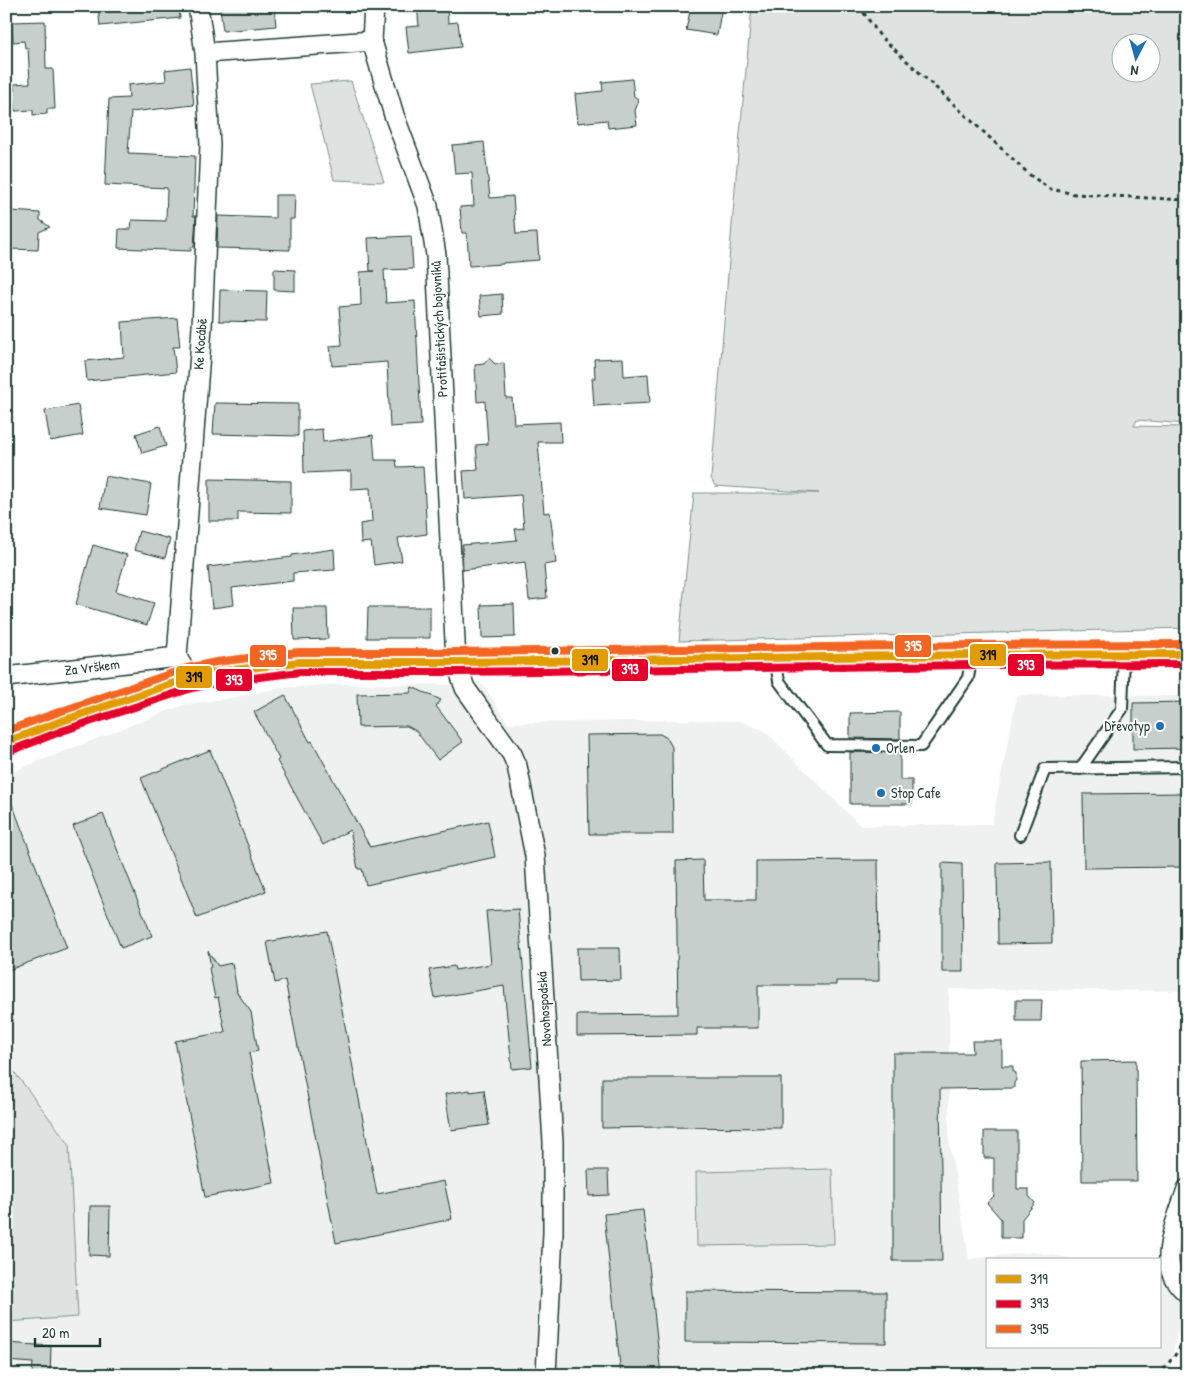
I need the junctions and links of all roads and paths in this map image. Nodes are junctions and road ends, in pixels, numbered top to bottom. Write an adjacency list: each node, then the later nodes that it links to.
1 (198, 6): 5 (street, Ke Kocábě)
2 (374, 6): 4 (street, Protifašistických bojovníků)
3 (859, 6): 6 (path)
4 (372, 41): 5 (street); 12 (street, Protifašistických bojovníků)
5 (205, 54): 10 (street, Ke Kocábě)
6 (1187, 200)
7 (1124, 654): 8 (street); 9 (street); 17 (lane)
8 (1187, 654)
9 (972, 655): 11 (street); 11 (lane)
10 (177, 657): 13 (street, Za Vrškem); 14 (street)
11 (775, 658): 12 (street)
12 (456, 662): 14 (street); 22 (street, Novohospodská)
13 (6, 677)
14 (189, 678): 15 (street)
15 (6, 742)
16 (1187, 767): 17 (lane)
17 (1080, 769): 18 (lane)
18 (1020, 835)
19 (1187, 1189): 20 (street)
20 (1187, 1293)
21 (1187, 1322): 23 (path)
22 (546, 1375)
23 (1159, 1375)

